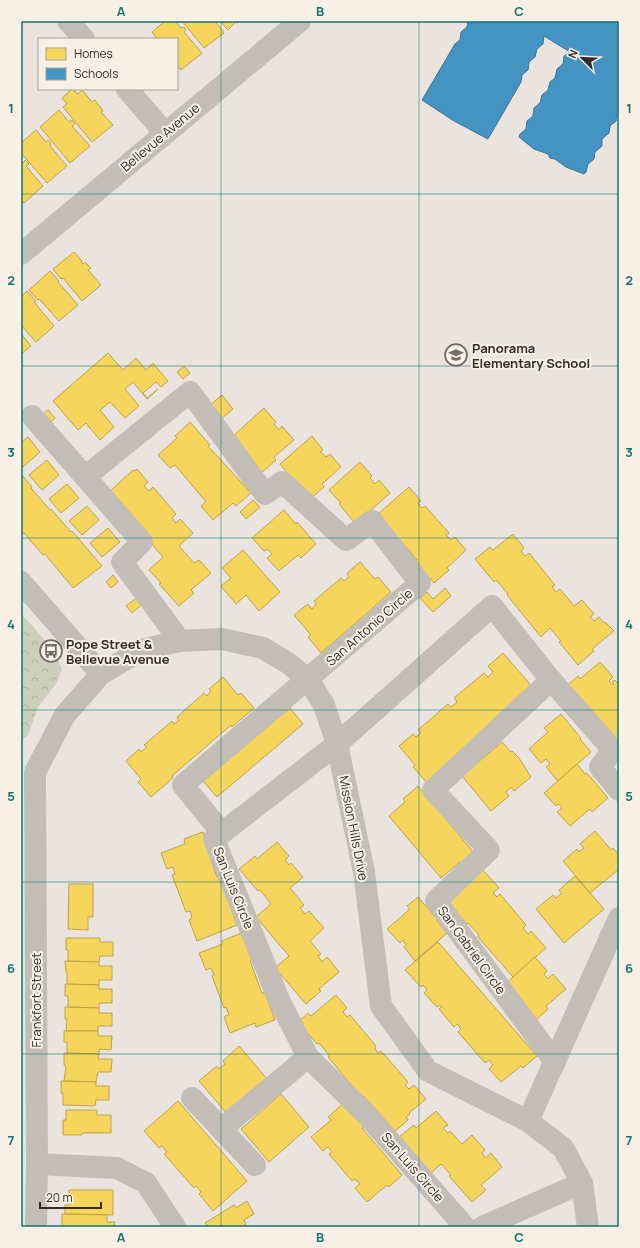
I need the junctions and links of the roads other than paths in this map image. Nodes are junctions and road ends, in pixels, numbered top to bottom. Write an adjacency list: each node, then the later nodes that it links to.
1 (68, 21): 3 (street)
2 (300, 21): 5 (street, Bellevue Avenue)
3 (83, 38)
4 (128, 90): 5 (street)
5 (165, 133): 6 (street, Bellevue Avenue)
6 (21, 254)
7 (32, 416): 8 (street)
8 (85, 477): 10 (street); 12 (street, San Antonio Circle)
9 (21, 582): 11 (street)
10 (180, 641): 11 (street, Mission Hills Drive); 12 (street, Mission Hills Drive)
11 (101, 674): 15 (street, Mission Hills Drive)
12 (308, 680): 14 (street, Mission Hills Drive); 17 (street, San Antonio Circle)
13 (551, 680): 14 (street); 16 (street); 20 (street, San Gabriel Circle)
14 (337, 744): 17 (street, San Luis Circle); 22 (street, Mission Hills Drive)
15 (28, 772): 24 (street, Frankfort Street)
16 (619, 790)
17 (222, 833): 19 (street, San Luis Circle)
18 (619, 918): 20 (street)
19 (308, 1057): 23 (street); 29 (street, San Luis Circle)
20 (555, 1062): 22 (street)
21 (192, 1098): 23 (street)
22 (528, 1121): 26 (street, Mission Hills Drive)
23 (221, 1129): 25 (street)
24 (37, 1164): 27 (street, Frankfort Street); 28 (street)
25 (255, 1165)
26 (582, 1183): 30 (street); 31 (street, Mission Hills Drive)
27 (36, 1227)
28 (175, 1227)
29 (465, 1227)
30 (482, 1227)
31 (588, 1227)

